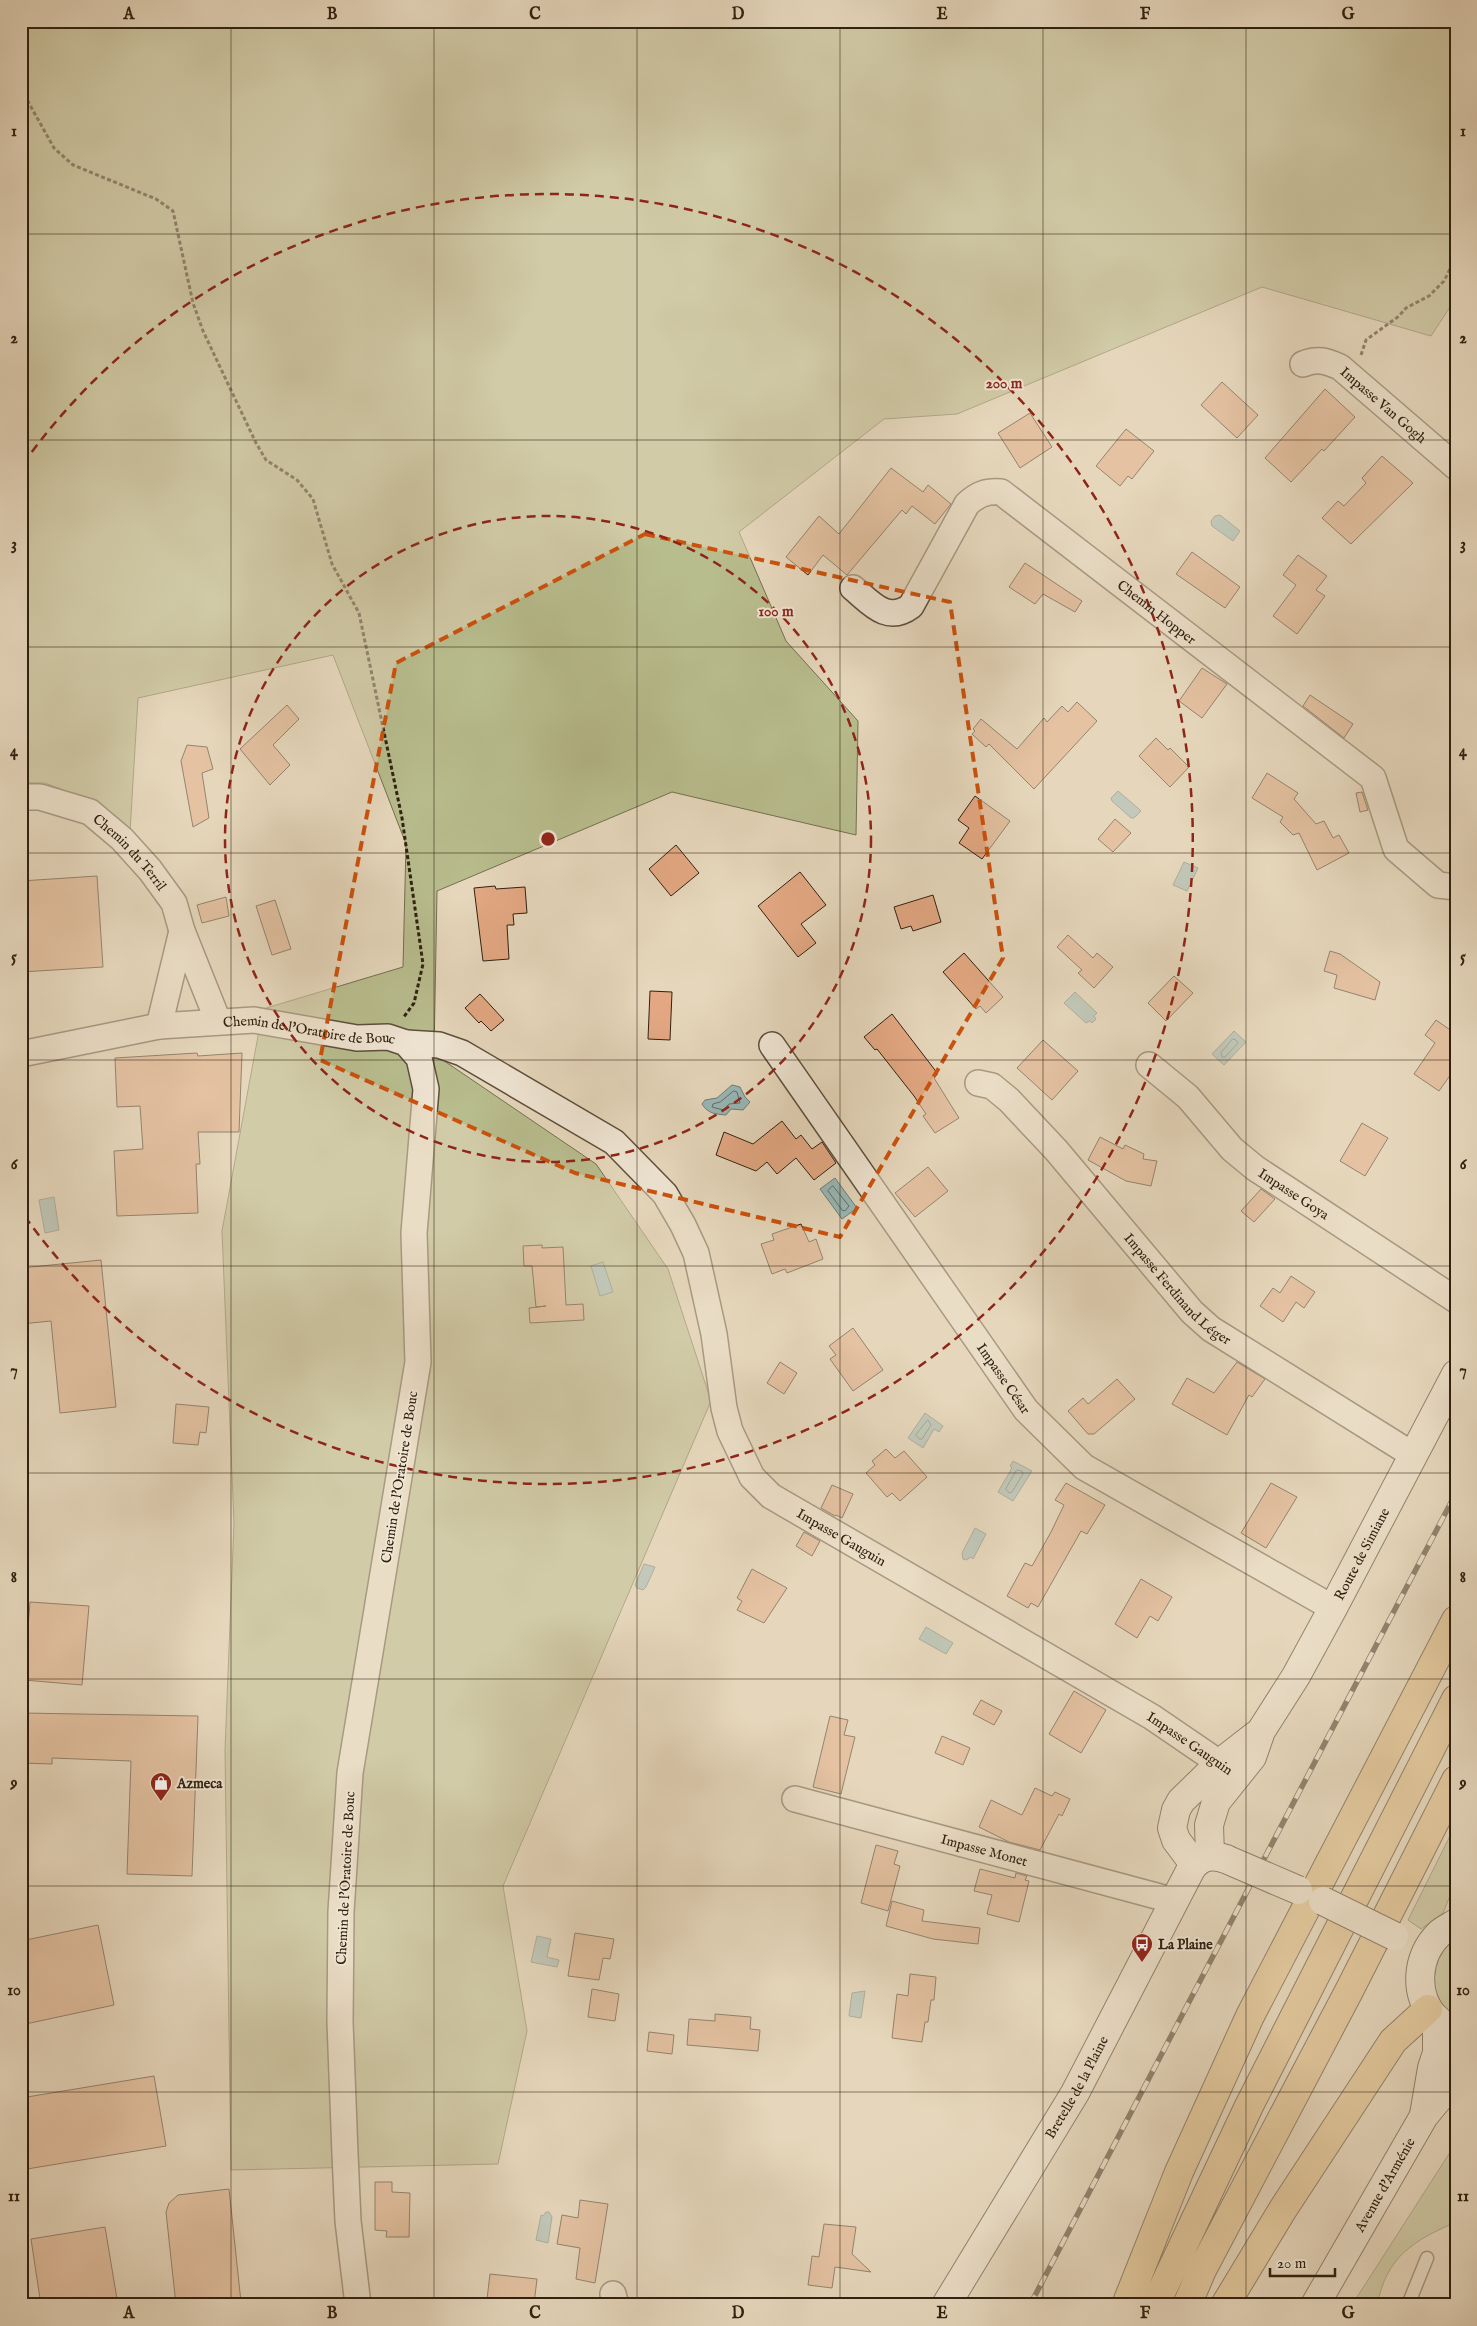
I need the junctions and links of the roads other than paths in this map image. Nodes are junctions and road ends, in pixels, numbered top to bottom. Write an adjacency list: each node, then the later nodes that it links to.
1 (1303, 364): 2 (street, Impasse Van Gogh)
2 (1456, 467)
3 (853, 588): 5 (street, Chemin Hopper)
4 (21, 797): 6 (street, Chemin du Terril)
5 (1456, 886)
6 (182, 931): 7 (street, Chemin du Terril); 8 (street)
7 (218, 1021): 8 (street, Chemin de l'Oratoire de Bouc); 9 (street, Chemin de l'Oratoire de Bouc)
8 (159, 1026): 11 (street, Chemin de l'Oratoire de Bouc)
9 (397, 1040): 20 (street, Impasse Gauguin); 32 (street, Chemin de l'Oratoire de Bouc)
10 (772, 1045): 17 (street, Impasse César)
11 (21, 1054)
12 (1149, 1065): 14 (street, Impasse Goya)
13 (978, 1083): 16 (street, Impasse Ferdinand Léger)
14 (1456, 1300)
15 (1456, 1374): 16 (street, Route de Simiane)
16 (1413, 1455): 17 (street, Route de Simiane)
17 (1334, 1608): 20 (street, Route de Simiane)
18 (1456, 1620): 24 (highway)
19 (1456, 1699): 35 (highway)
20 (1229, 1769): 23 (street, Route de Simiane); 23 (street, Route de Simiane)
21 (1456, 1780): 36 (highway)
22 (795, 1799): 25 (street, Impasse Monet)
23 (1211, 1860): 24 (street, Route de Simiane, bridge); 25 (street, Bretelle de la Plaine)
24 (1311, 1896): 27 (street, Route de Simiane, bridge); 34 (highway)
25 (1175, 1900): 33 (street, Bretelle de la Plaine)
26 (1456, 1923): 27 (street)
27 (1426, 1952): 28 (street, Avenue d'Arménie)
28 (1440, 2020): 30 (street, Avenue d'Arménie); 37 (highway)
29 (1456, 2070): 30 (street, Avenue d'Arménie)
30 (1424, 2116): 38 (street, Avenue d'Arménie)
31 (1428, 2258): 39 (lane)
32 (358, 2305)
33 (946, 2305)
34 (1126, 2305)
35 (1154, 2305)
36 (1187, 2305)
37 (1226, 2305)
38 (1315, 2305)
39 (1408, 2305)

